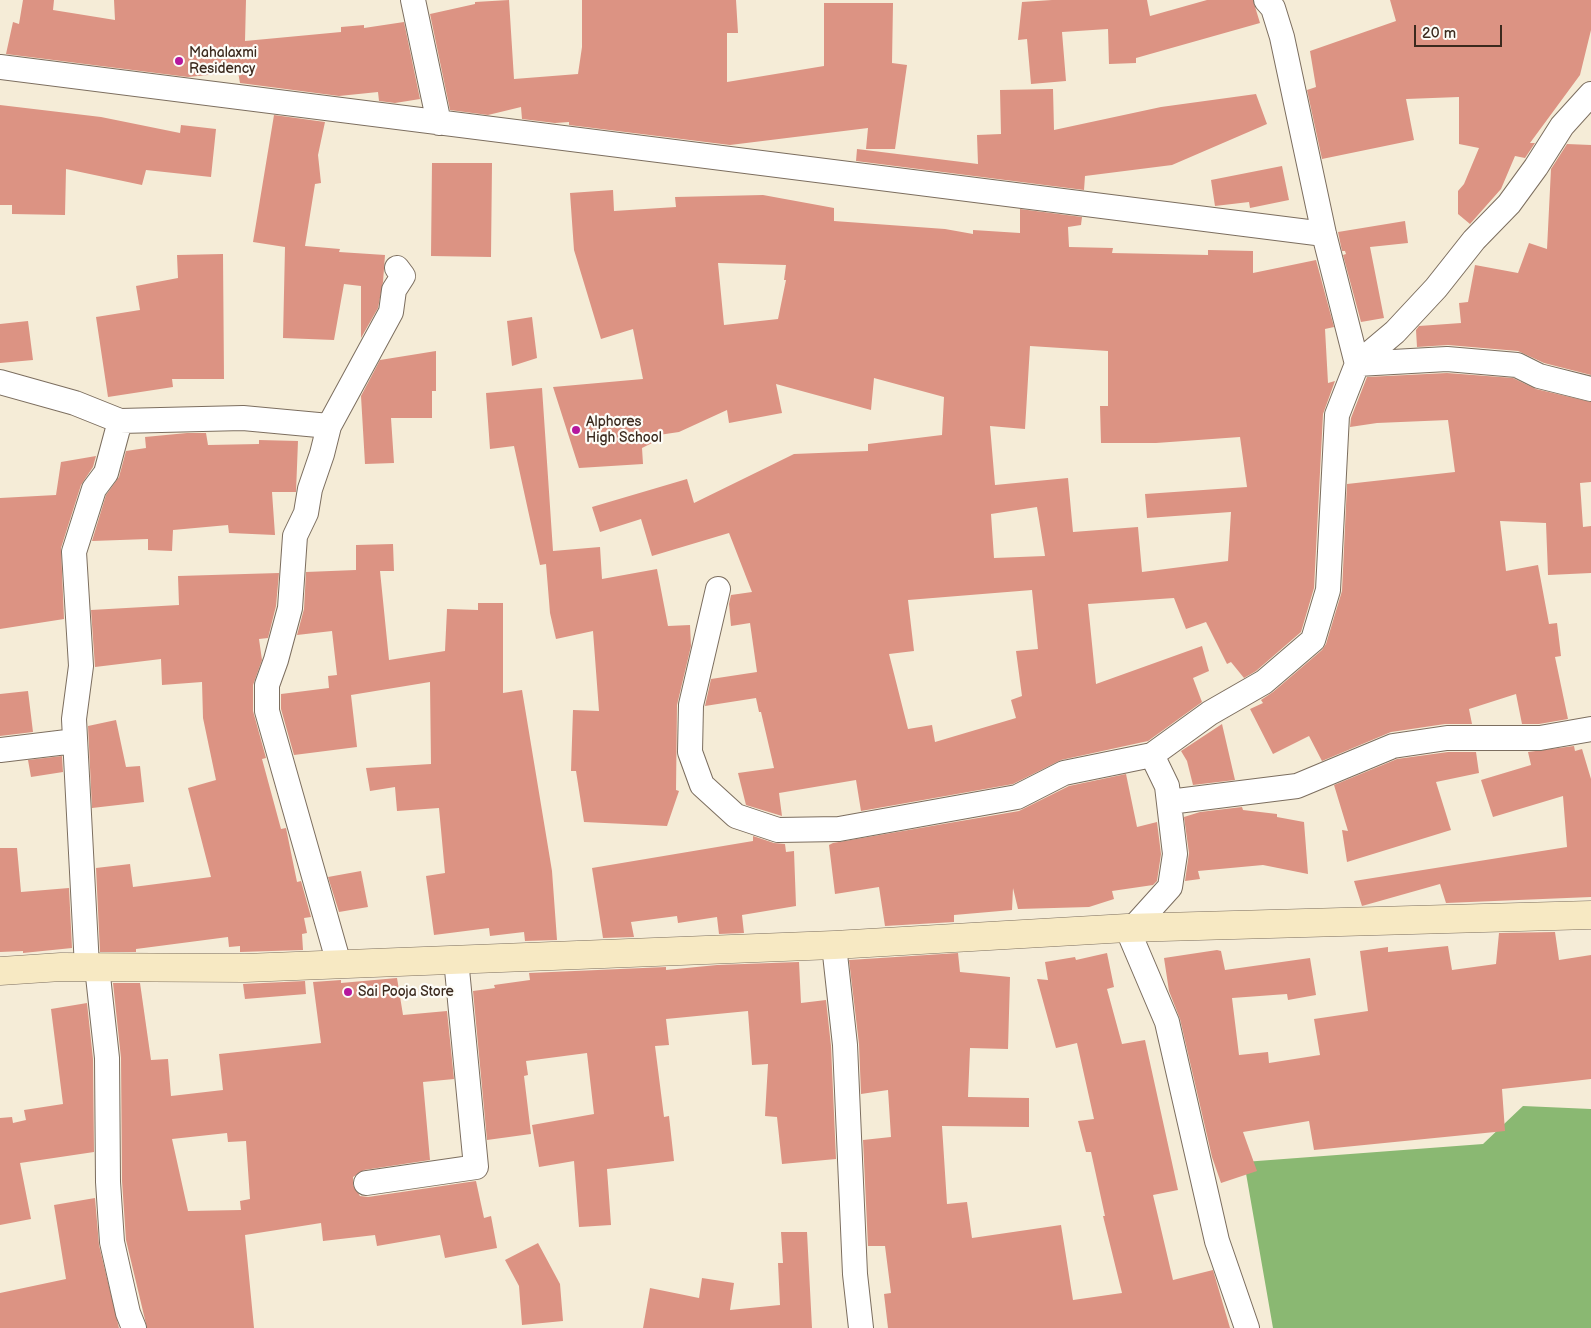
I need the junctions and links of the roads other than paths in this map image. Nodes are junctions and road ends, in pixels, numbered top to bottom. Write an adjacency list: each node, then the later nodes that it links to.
1 (413, 0): 5 (street)
2 (1266, 0): 6 (street)
3 (0, 67): 5 (street)
4 (1591, 94): 8 (street)
5 (439, 122): 6 (street)
6 (1324, 234): 8 (street)
7 (397, 268): 12 (street)
8 (1357, 364): 10 (street); 17 (street)
9 (0, 382): 11 (street)
10 (1591, 389)
11 (120, 421): 12 (street); 15 (street)
12 (329, 426): 23 (street)
13 (718, 589): 17 (street)
14 (1591, 729): 18 (street)
15 (75, 741): 16 (street); 24 (street)
16 (0, 750)
17 (1152, 756): 18 (street)
18 (1169, 802): 20 (street)
19 (1591, 916): 20 (main road)
20 (1130, 928): 21 (main road); 29 (street)
21 (834, 945): 22 (main road); 28 (street)
22 (456, 959): 23 (main road); 26 (street)
23 (339, 964): 24 (main road)
24 (92, 967): 25 (main road); 27 (street)
25 (0, 971)
26 (366, 1183)
27 (134, 1328)
28 (861, 1328)
29 (1247, 1328)

